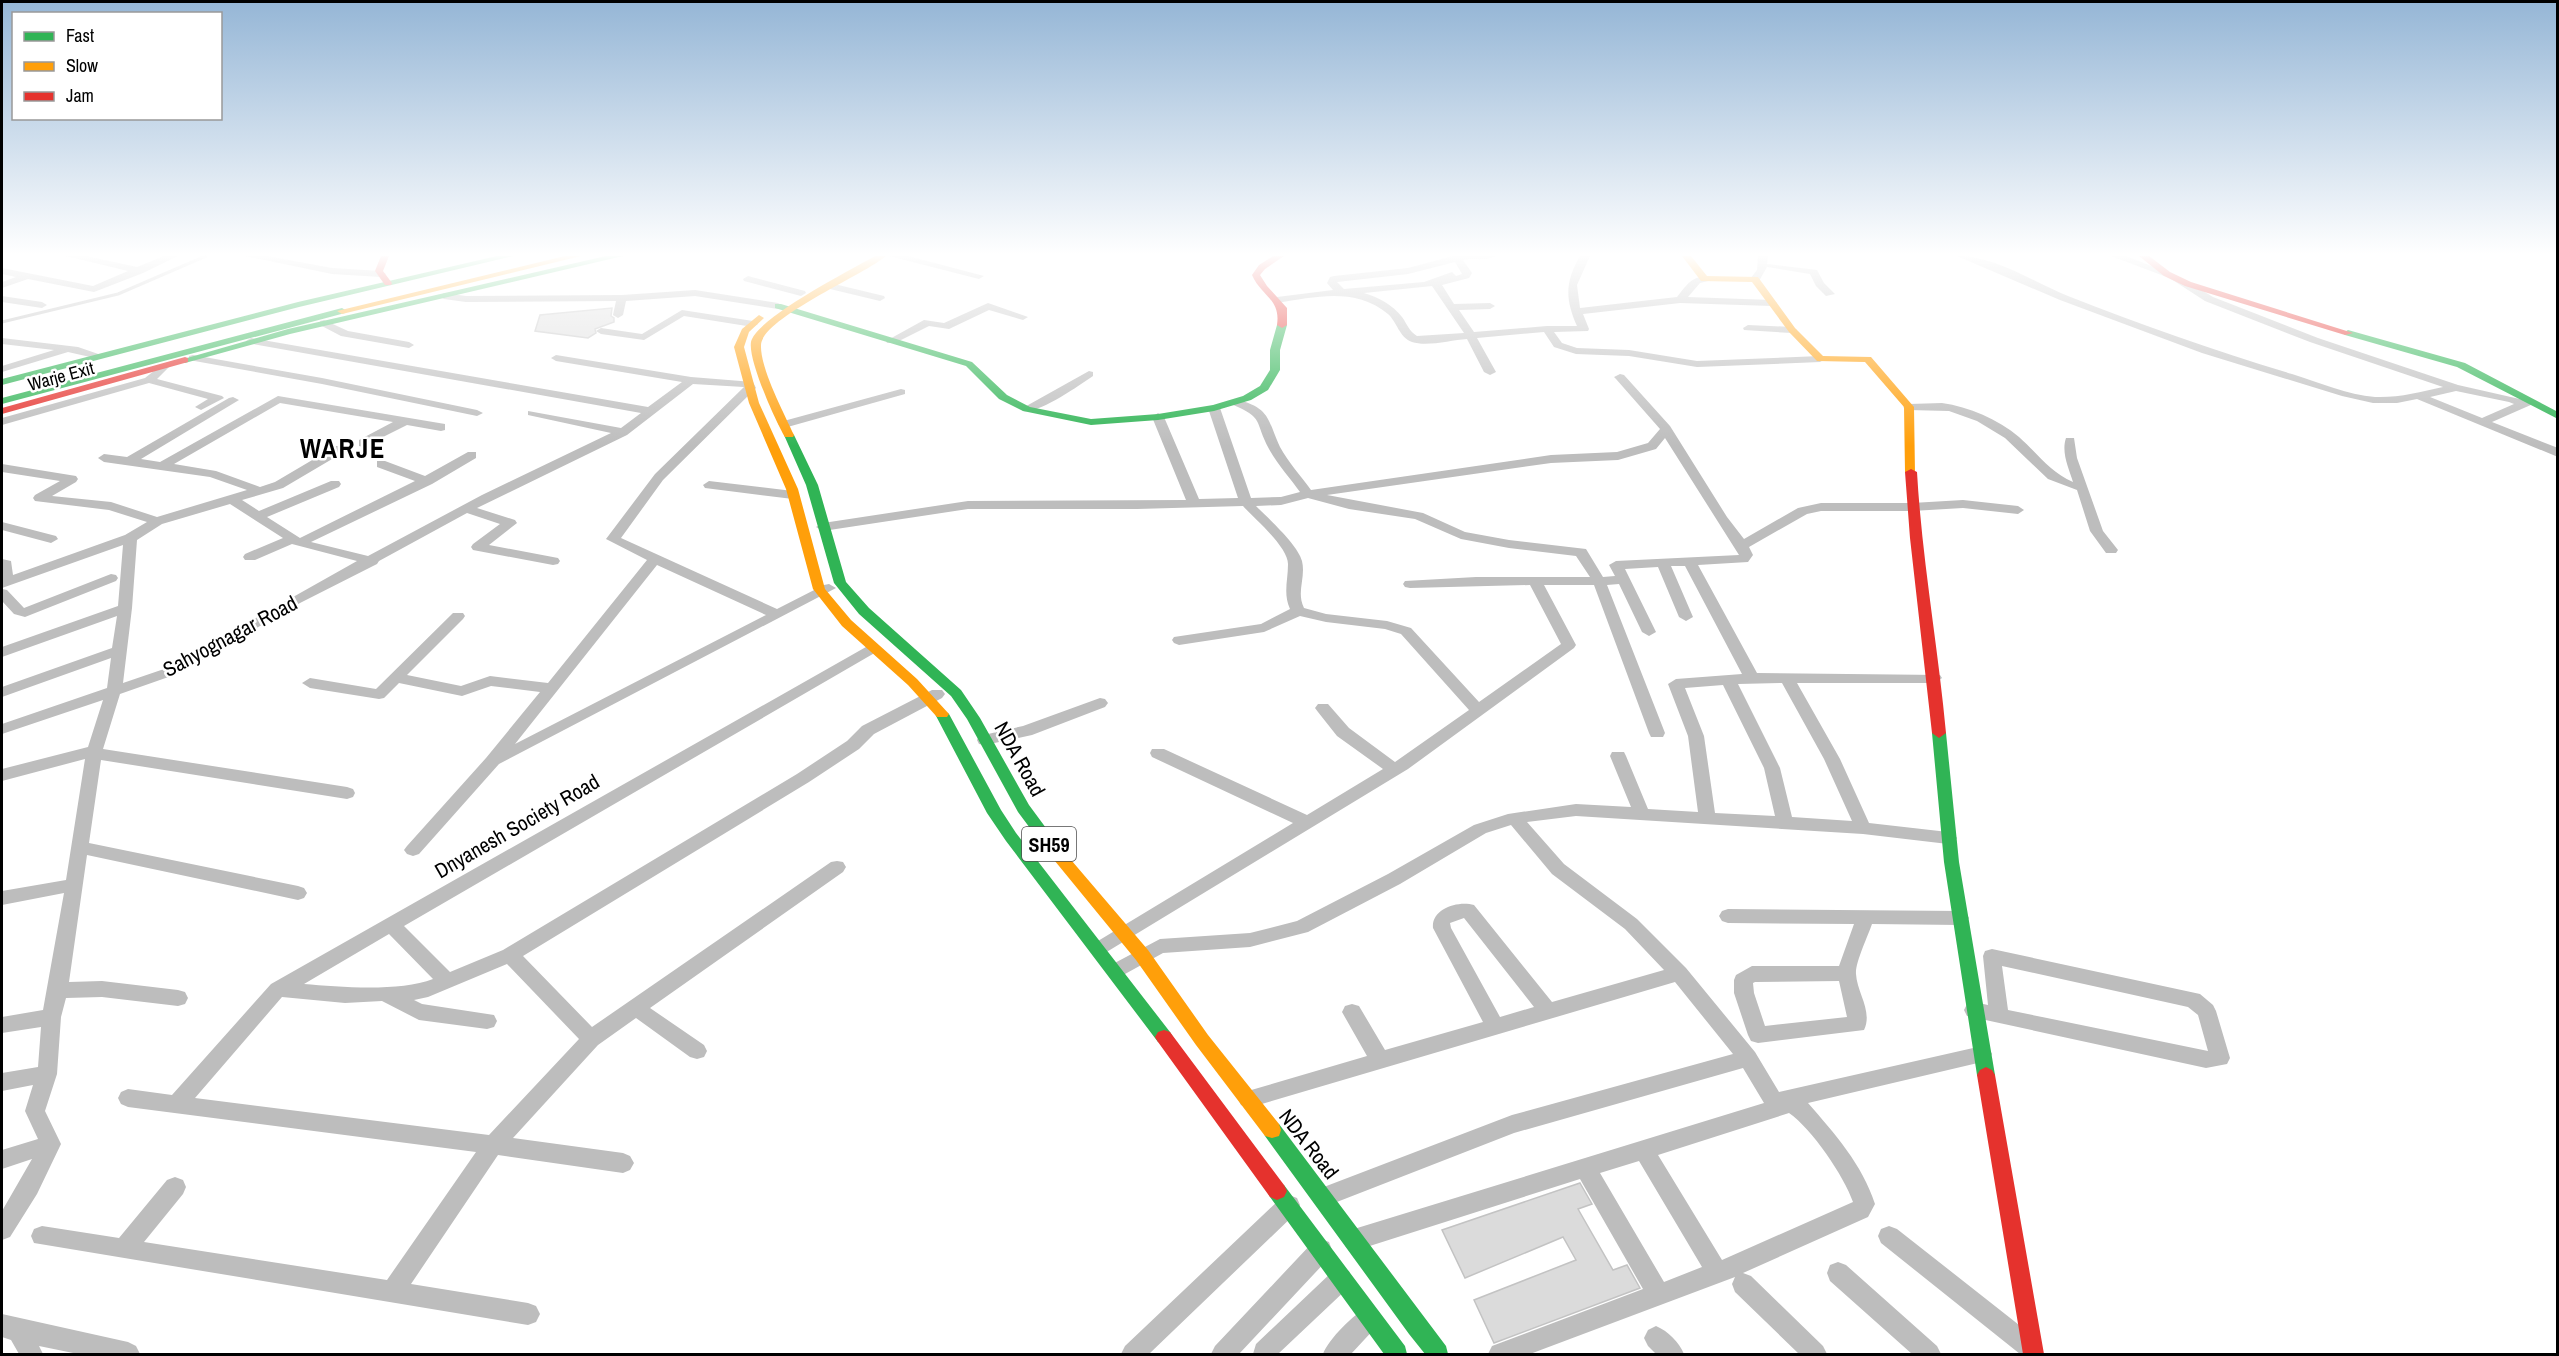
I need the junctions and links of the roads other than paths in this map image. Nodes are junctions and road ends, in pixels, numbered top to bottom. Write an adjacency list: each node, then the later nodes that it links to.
1 (235, 319): 31 (main road, Warje Exit)
2 (275, 319): 47 (main road)
3 (312, 319): 50 (main road)
4 (341, 319): 19 (main road, Warje Exit)
5 (672, 319): 24 (street)
6 (723, 319): 20 (street)
7 (762, 319): 20 (main road, NDA Road / SH59)
8 (775, 319): 43 (main road, NDA Road / SH59)
9 (821, 319): 28 (main road)
10 (961, 319): 28 (street)
11 (1284, 319): 51 (main road)
12 (1396, 319): 25 (street)
13 (1459, 319): 25 (street)
14 (1579, 319): 22 (street)
15 (1784, 319): 23 (main road)
16 (2121, 319): 48 (street)
17 (2261, 319): 45 (street)
18 (2303, 319): 52 (main road)
19 (324, 323): 27 (main road, Warje Exit); 29 (street)
20 (753, 324): 44 (main road, NDA Road / SH59)
21 (1748, 328): 23 (street)
22 (1547, 329): 25 (street); 34 (street)
23 (1792, 330): 34 (main road)
24 (601, 331)
25 (1471, 336): 37 (street)
26 (2, 341): 30 (street)
27 (250, 341): 32 (main road, Warje Exit); 57 (street)
28 (891, 341): 55 (main road)
29 (409, 345)
30 (69, 350): 31 (street); 36 (street)
31 (99, 356): 42 (main road, Warje Exit)
32 (193, 358): 35 (main road, Warje Exit); 58 (street)
33 (556, 358): 41 (street)
34 (1820, 360): 53 (main road)
35 (164, 366): 40 (street); 56 (main road, Warje Exit)
36 (2, 369)
37 (1490, 372)
38 (1089, 374): 55 (street)
39 (1620, 377): 68 (street)
40 (149, 380): 62 (street); 64 (street)
41 (691, 380): 44 (street); 57 (street, Sahyognagar Road)
42 (2, 382)
43 (767, 382): 44 (main road); 66 (main road, NDA Road / SH59)
44 (749, 386): 86 (main road, NDA Road / SH59); 103 (street)
45 (2456, 388): 48 (street); 52 (street)
46 (901, 392): 66 (street)
47 (2, 393)
48 (2419, 396): 65 (street)
49 (233, 400): 76 (street)
50 (2, 401)
51 (1235, 402): 54 (main road); 85 (street)
52 (2526, 403): 60 (main road); 65 (street)
53 (1909, 407): 83 (street); 90 (main road)
54 (1214, 408): 61 (main road); 88 (street)
55 (1027, 409): 61 (main road)
56 (2, 411)
57 (650, 411): 69 (street, Sahyognagar Road)
58 (477, 413)
59 (532, 413): 69 (street)
60 (2558, 416)
61 (1158, 417): 89 (street)
62 (181, 418)
63 (405, 421): 67 (street); 71 (street); 78 (street)
64 (2, 422)
65 (2482, 422): 73 (street)
66 (784, 424): 96 (main road, NDA Road / SH59)
67 (441, 427)
68 (1666, 429): 85 (street); 100 (street)
69 (623, 432): 91 (street, Sahyognagar Road)
70 (2070, 441): 83 (street)
71 (363, 443)
72 (340, 449): 84 (street)
73 (2555, 449)
74 (472, 455): 80 (street)
75 (104, 459): 76 (street)
76 (129, 461): 78 (street)
77 (381, 464): 80 (street)
78 (162, 466): 84 (street)
79 (2, 468): 94 (street)
80 (428, 481): 99 (street)
81 (335, 484): 93 (street)
82 (709, 485): 86 (street)
83 (2082, 488): 101 (street)
84 (261, 490): 87 (street)
85 (1308, 494): 88 (street); 111 (street)
86 (793, 495): 116 (main road, NDA Road / SH59)
87 (230, 498): 93 (street); 94 (street)
88 (1246, 502): 89 (street); 118 (street)
89 (1194, 503): 96 (street)
90 (1912, 507): 92 (street); 100 (street); 130 (main road)
91 (466, 509): 104 (street, Sahyognagar Road); 105 (street)
92 (2018, 510)
93 (258, 516): 99 (street)
94 (158, 521): 97 (street)
95 (2, 526): 98 (street)
96 (823, 527): 113 (main road, NDA Road / SH59)
97 (130, 538): 115 (street); 117 (street)
98 (51, 539)
99 (296, 541): 102 (street); 104 (street)
100 (1742, 546): 106 (street)
101 (2111, 550)
102 (250, 557)
103 (655, 559): 119 (street); 134 (street)
104 (372, 561): 135 (street, Sahyognagar Road)
105 (553, 561)
106 (1690, 562): 108 (street); 128 (street)
107 (2, 563): 115 (street)
108 (1663, 563): 110 (street); 121 (street)
109 (111, 578): 115 (street)
110 (1623, 580): 111 (street); 122 (street)
111 (1599, 581): 112 (street); 142 (street)
112 (1535, 582): 114 (street); 140 (street)
113 (840, 583): 116 (street); 133 (main road, NDA Road / SH59)
114 (1410, 584)
115 (3, 587)
116 (821, 592): 119 (street); 124 (main road, NDA Road / SH59)
117 (125, 608): 125 (street); 126 (street)
118 (1298, 610): 123 (street); 140 (street)
119 (776, 614): 147 (street)
120 (458, 616): 127 (street)
121 (1686, 617)
122 (1649, 632)
123 (1179, 640)
124 (873, 648): 137 (main road, NDA Road / SH59); 167 (street, Dnyanesh Society Road)
125 (120, 650): 135 (street); 136 (street)
126 (2, 652)
127 (396, 678): 132 (street); 134 (street)
128 (1752, 678): 129 (street); 131 (street)
129 (1787, 678): 130 (street); 156 (street)
130 (1935, 678): 157 (main road)
131 (1729, 681): 152 (street); 154 (street)
132 (310, 683)
133 (949, 687): 137 (street); 143 (main road, NDA Road / SH59)
134 (552, 688): 147 (street)
135 (114, 690): 141 (street, Sahyognagar Road); 144 (street)
136 (2, 692)
137 (930, 698): 169 (main road, NDA Road / SH59); 170 (street)
138 (1100, 704): 143 (street)
139 (1323, 708): 148 (street)
140 (1478, 710): 148 (street)
141 (2, 729)
142 (1657, 733)
143 (985, 740): 168 (main road, NDA Road / SH59)
144 (95, 752): 149 (street); 150 (street); 158 (street)
145 (1158, 753): 155 (street)
146 (1618, 756): 151 (street)
147 (492, 762): 159 (street)
148 (1394, 769): 155 (street)
149 (2, 775)
150 (347, 793)
151 (1642, 813): 152 (street); 153 (street)
152 (1707, 817): 154 (street)
153 (1514, 818): 171 (street); 173 (street)
154 (1785, 822): 156 (street)
155 (1308, 824): 168 (street)
156 (1863, 828): 157 (street)
157 (1948, 838): 166 (main road)
158 (80, 847): 161 (street); 162 (street)
159 (413, 850)
160 (837, 867): 180 (street)
161 (73, 885): 163 (street); 177 (street)
162 (298, 893)
163 (2, 898)
164 (1728, 916): 165 (street)
165 (1866, 917): 166 (street); 174 (street)
166 (1959, 918): 181 (main road)
167 (391, 924): 175 (street); 176 (street, Dnyanesh Society Road)
168 (1124, 935): 169 (street); 171 (main road, NDA Road / SH59)
169 (1100, 949): 172 (main road, NDA Road / SH59)
170 (510, 955): 175 (street); 189 (street)
171 (1142, 955): 172 (street); 197 (main road, NDA Road / SH59)
172 (1116, 971): 207 (main road, NDA Road / SH59)
173 (1679, 973): 183 (street); 192 (street)
174 (1846, 973): 174 (street)
175 (447, 981): 178 (street)
176 (278, 989): 178 (street); 198 (street, Dnyanesh Society Road)
177 (58, 990): 179 (street); 185 (street)
178 (385, 994): 186 (street)
179 (178, 998)
180 (636, 1008): 189 (street); 190 (street)
181 (1974, 1010): 184 (street); 191 (main road)
182 (1352, 1012): 193 (street)
183 (1549, 1012): 188 (street); 188 (street)
184 (1999, 1016): 184 (street)
185 (51, 1017): 187 (street); 194 (street)
186 (487, 1021)
187 (2, 1025)
188 (1496, 1028): 193 (street)
189 (591, 1038): 200 (street)
190 (697, 1051)
191 (1982, 1054): 192 (street); 224 (main road)
192 (1748, 1058): 206 (street)
193 (1381, 1061): 197 (street)
194 (47, 1074): 195 (street); 199 (street)
195 (2, 1082)
196 (128, 1098): 198 (street)
197 (1248, 1100): 206 (main road, NDA Road / SH59)
198 (177, 1104): 200 (street)
199 (51, 1144): 202 (street); 208 (street)
200 (493, 1144): 203 (street); 218 (street)
201 (1642, 1149): 204 (street); 214 (street); 214 (street)
202 (2, 1160)
203 (623, 1163)
204 (1585, 1167): 211 (street); 219 (street)
205 (175, 1187): 212 (street)
206 (1324, 1197): 211 (main road, NDA Road / SH59)
207 (1289, 1205): 213 (main road, NDA Road / SH59); 227 (street)
208 (2, 1230)
209 (42, 1236): 212 (street)
210 (1889, 1236): 224 (street)
211 (1354, 1240): 231 (main road, NDA Road / SH59)
212 (124, 1249): 218 (street)
213 (1321, 1250): 216 (main road, NDA Road / SH59); 228 (street)
214 (1717, 1272): 219 (street)
215 (1838, 1273): 234 (street)
216 (1341, 1279): 221 (main road, NDA Road / SH59); 223 (street)
217 (1743, 1284): 233 (street)
218 (393, 1292): 220 (street)
219 (1659, 1295): 232 (street)
220 (528, 1314)
221 (1369, 1318): 229 (street); 230 (main road, NDA Road / SH59)
222 (10, 1328): 225 (street); 226 (street)
223 (1264, 1352)
224 (2033, 1353)
225 (31, 1354)
226 (128, 1354)
227 (1133, 1354)
228 (1223, 1354)
229 (1335, 1354)
230 (1397, 1354)
231 (1438, 1354)
232 (1500, 1354)
233 (1815, 1354)
234 (1929, 1354)

